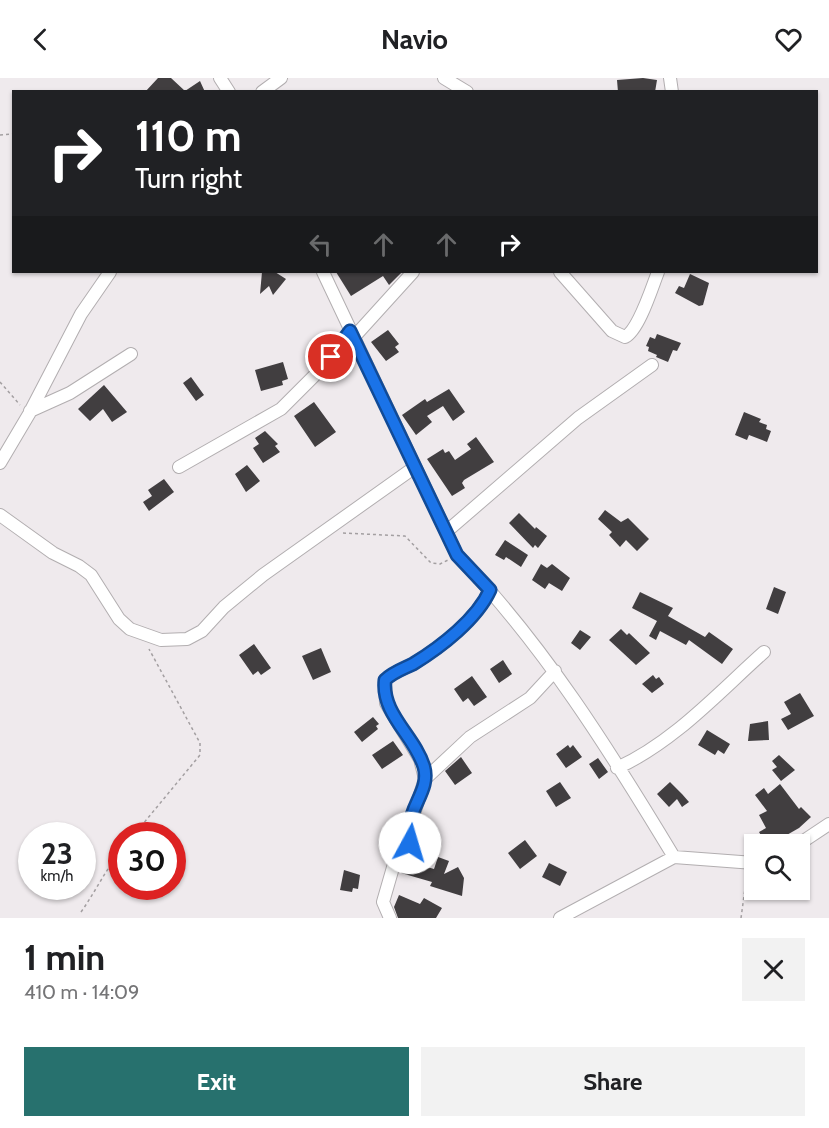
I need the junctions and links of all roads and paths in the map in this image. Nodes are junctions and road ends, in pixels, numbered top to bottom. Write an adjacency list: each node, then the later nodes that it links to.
1 (281, 78): 4 (street)
2 (444, 78): 3 (street)
3 (466, 86)
4 (265, 90)
5 (109, 273): 14 (street)
6 (323, 273): 10 (street)
7 (412, 273): 10 (street)
8 (561, 273): 9 (street)
9 (658, 273)
10 (352, 334): 16 (street); 17 (street)
11 (131, 354): 14 (street)
12 (652, 365): 20 (street)
13 (0, 382): 14 (path)
14 (30, 413): 15 (street)
15 (0, 462)
16 (179, 467)
17 (415, 467): 19 (street); 20 (street)
18 (0, 515): 23 (street)
19 (323, 532): 21 (path); 23 (street)
20 (446, 532): 21 (street)
21 (457, 555): 22 (street)
22 (490, 590): 25 (street); 27 (street)
23 (141, 635): 28 (path)
24 (764, 652): 26 (street)
25 (555, 671): 26 (street); 27 (street)
26 (617, 768): 31 (street)
27 (425, 779): 36 (street)
28 (145, 822)
29 (829, 824): 30 (street)
30 (810, 837)
31 (674, 857): 32 (street); 37 (street)
32 (744, 863)
33 (108, 867): 35 (path)
34 (745, 900): 38 (path)
35 (81, 912)
36 (390, 918)
37 (560, 918)
38 (741, 918)

